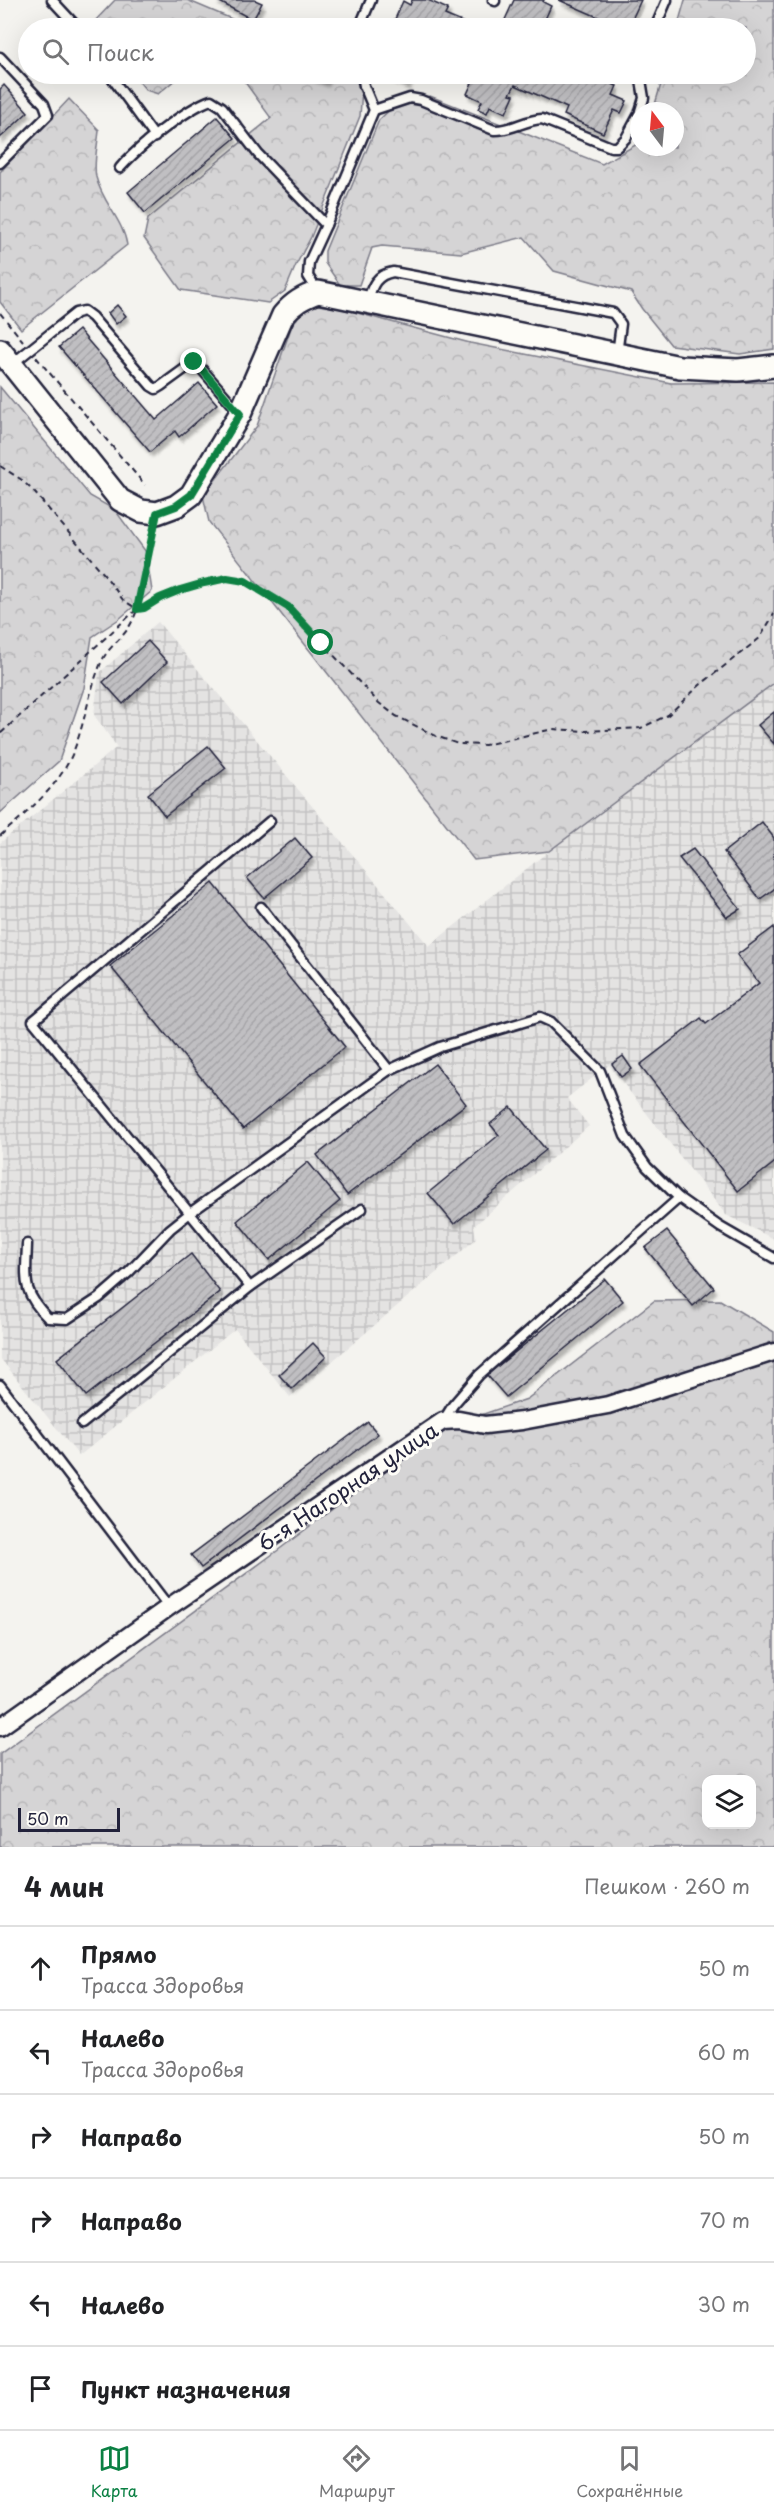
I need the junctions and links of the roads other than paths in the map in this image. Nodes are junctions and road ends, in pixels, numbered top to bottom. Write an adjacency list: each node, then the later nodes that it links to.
1 (52, 0): 4 (lane)
2 (371, 0): 5 (lane)
3 (667, 0): 6 (lane)
4 (69, 18)
5 (363, 18)
6 (659, 18)
7 (0, 57): 8 (lane)
8 (18, 76)
9 (25, 84): 17 (lane)
10 (117, 84): 16 (lane)
11 (364, 84): 14 (lane)
12 (642, 84): 13 (lane)
13 (643, 102)
14 (374, 110): 15 (lane); 19 (lane)
15 (630, 131)
16 (155, 137): 18 (lane); 19 (lane)
17 (0, 163)
18 (120, 168)
19 (326, 225): 20 (lane)
20 (318, 292): 21 (street); 25 (street)
21 (367, 302): 22 (street); 22 (lane)
22 (616, 354): 24 (street)
23 (6, 357): 25 (lane); 25 (street)
24 (774, 366)
25 (240, 414)
26 (270, 821): 31 (lane)
27 (261, 907): 28 (lane)
28 (389, 1070): 29 (lane); 31 (lane)
29 (679, 1198): 33 (lane); 37 (lane)
30 (362, 1209): 34 (lane)
31 (190, 1214): 32 (lane); 34 (lane)
32 (27, 1244)
33 (774, 1258)
34 (250, 1287): 38 (lane)
35 (774, 1352): 37 (street, 6-я Нагорная улица)
36 (0, 1385): 39 (lane)
37 (443, 1421): 39 (street, 6-я Нагорная улица)
38 (82, 1425)
39 (168, 1607): 40 (street, 6-я Нагорная улица)
40 (0, 1727)

